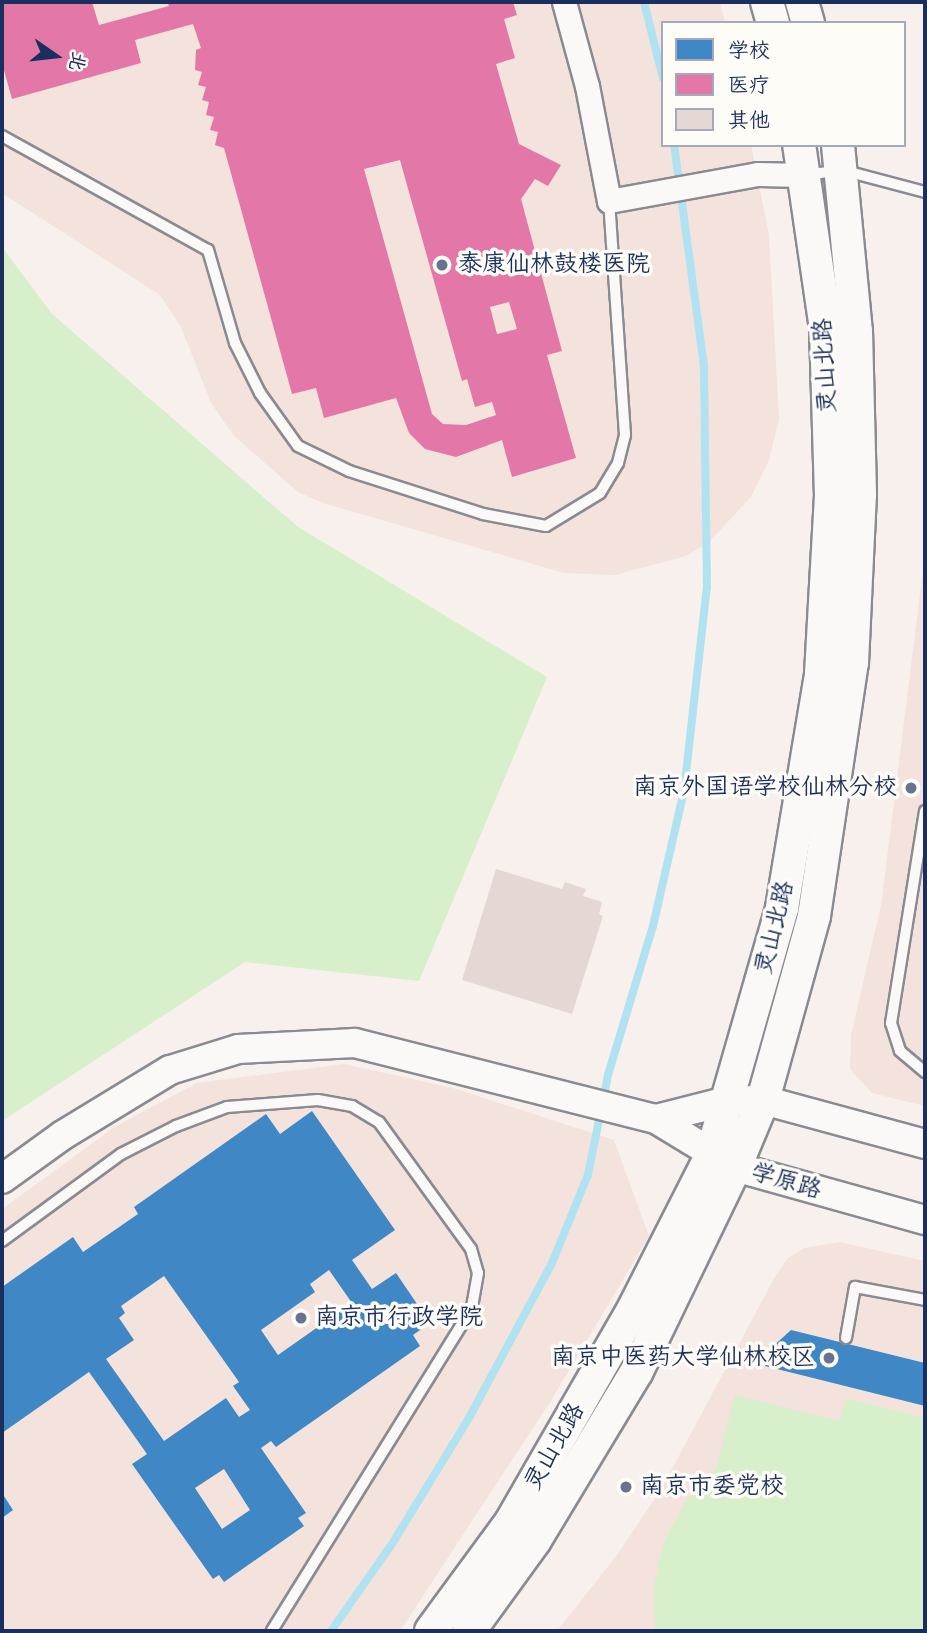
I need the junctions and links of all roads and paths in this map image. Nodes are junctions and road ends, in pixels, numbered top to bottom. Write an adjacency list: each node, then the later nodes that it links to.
1 (564, 2): 10 (street)
2 (767, 2): 4 (main road)
3 (802, 2): 5 (main road)
4 (772, 21)
5 (807, 21)
6 (2, 136): 10 (lane)
7 (840, 157): 8 (lane); 9 (lane); 13 (main road, 灵山北路)
8 (802, 160): 10 (street); 14 (main road, 灵山北路)
9 (925, 192)
10 (609, 201)
11 (925, 811): 12 (lane)
12 (925, 1072)
13 (762, 1100): 14 (street, 学原路); 16 (street, 学原路); 17 (main road, 灵山北路)
14 (727, 1101): 15 (street, 学原路); 17 (main road, 灵山北路)
15 (656, 1119): 17 (street, 学原路); 18 (street, 学原路)
16 (925, 1144)
17 (723, 1162): 19 (street, 学原路); 24 (main road, 灵山北路); 25 (main road, 灵山北路)
18 (2, 1179)
19 (925, 1220)
20 (2, 1241): 23 (lane)
21 (925, 1300): 22 (lane)
22 (846, 1339)
23 (272, 1631)
24 (431, 1631)
25 (469, 1631)

